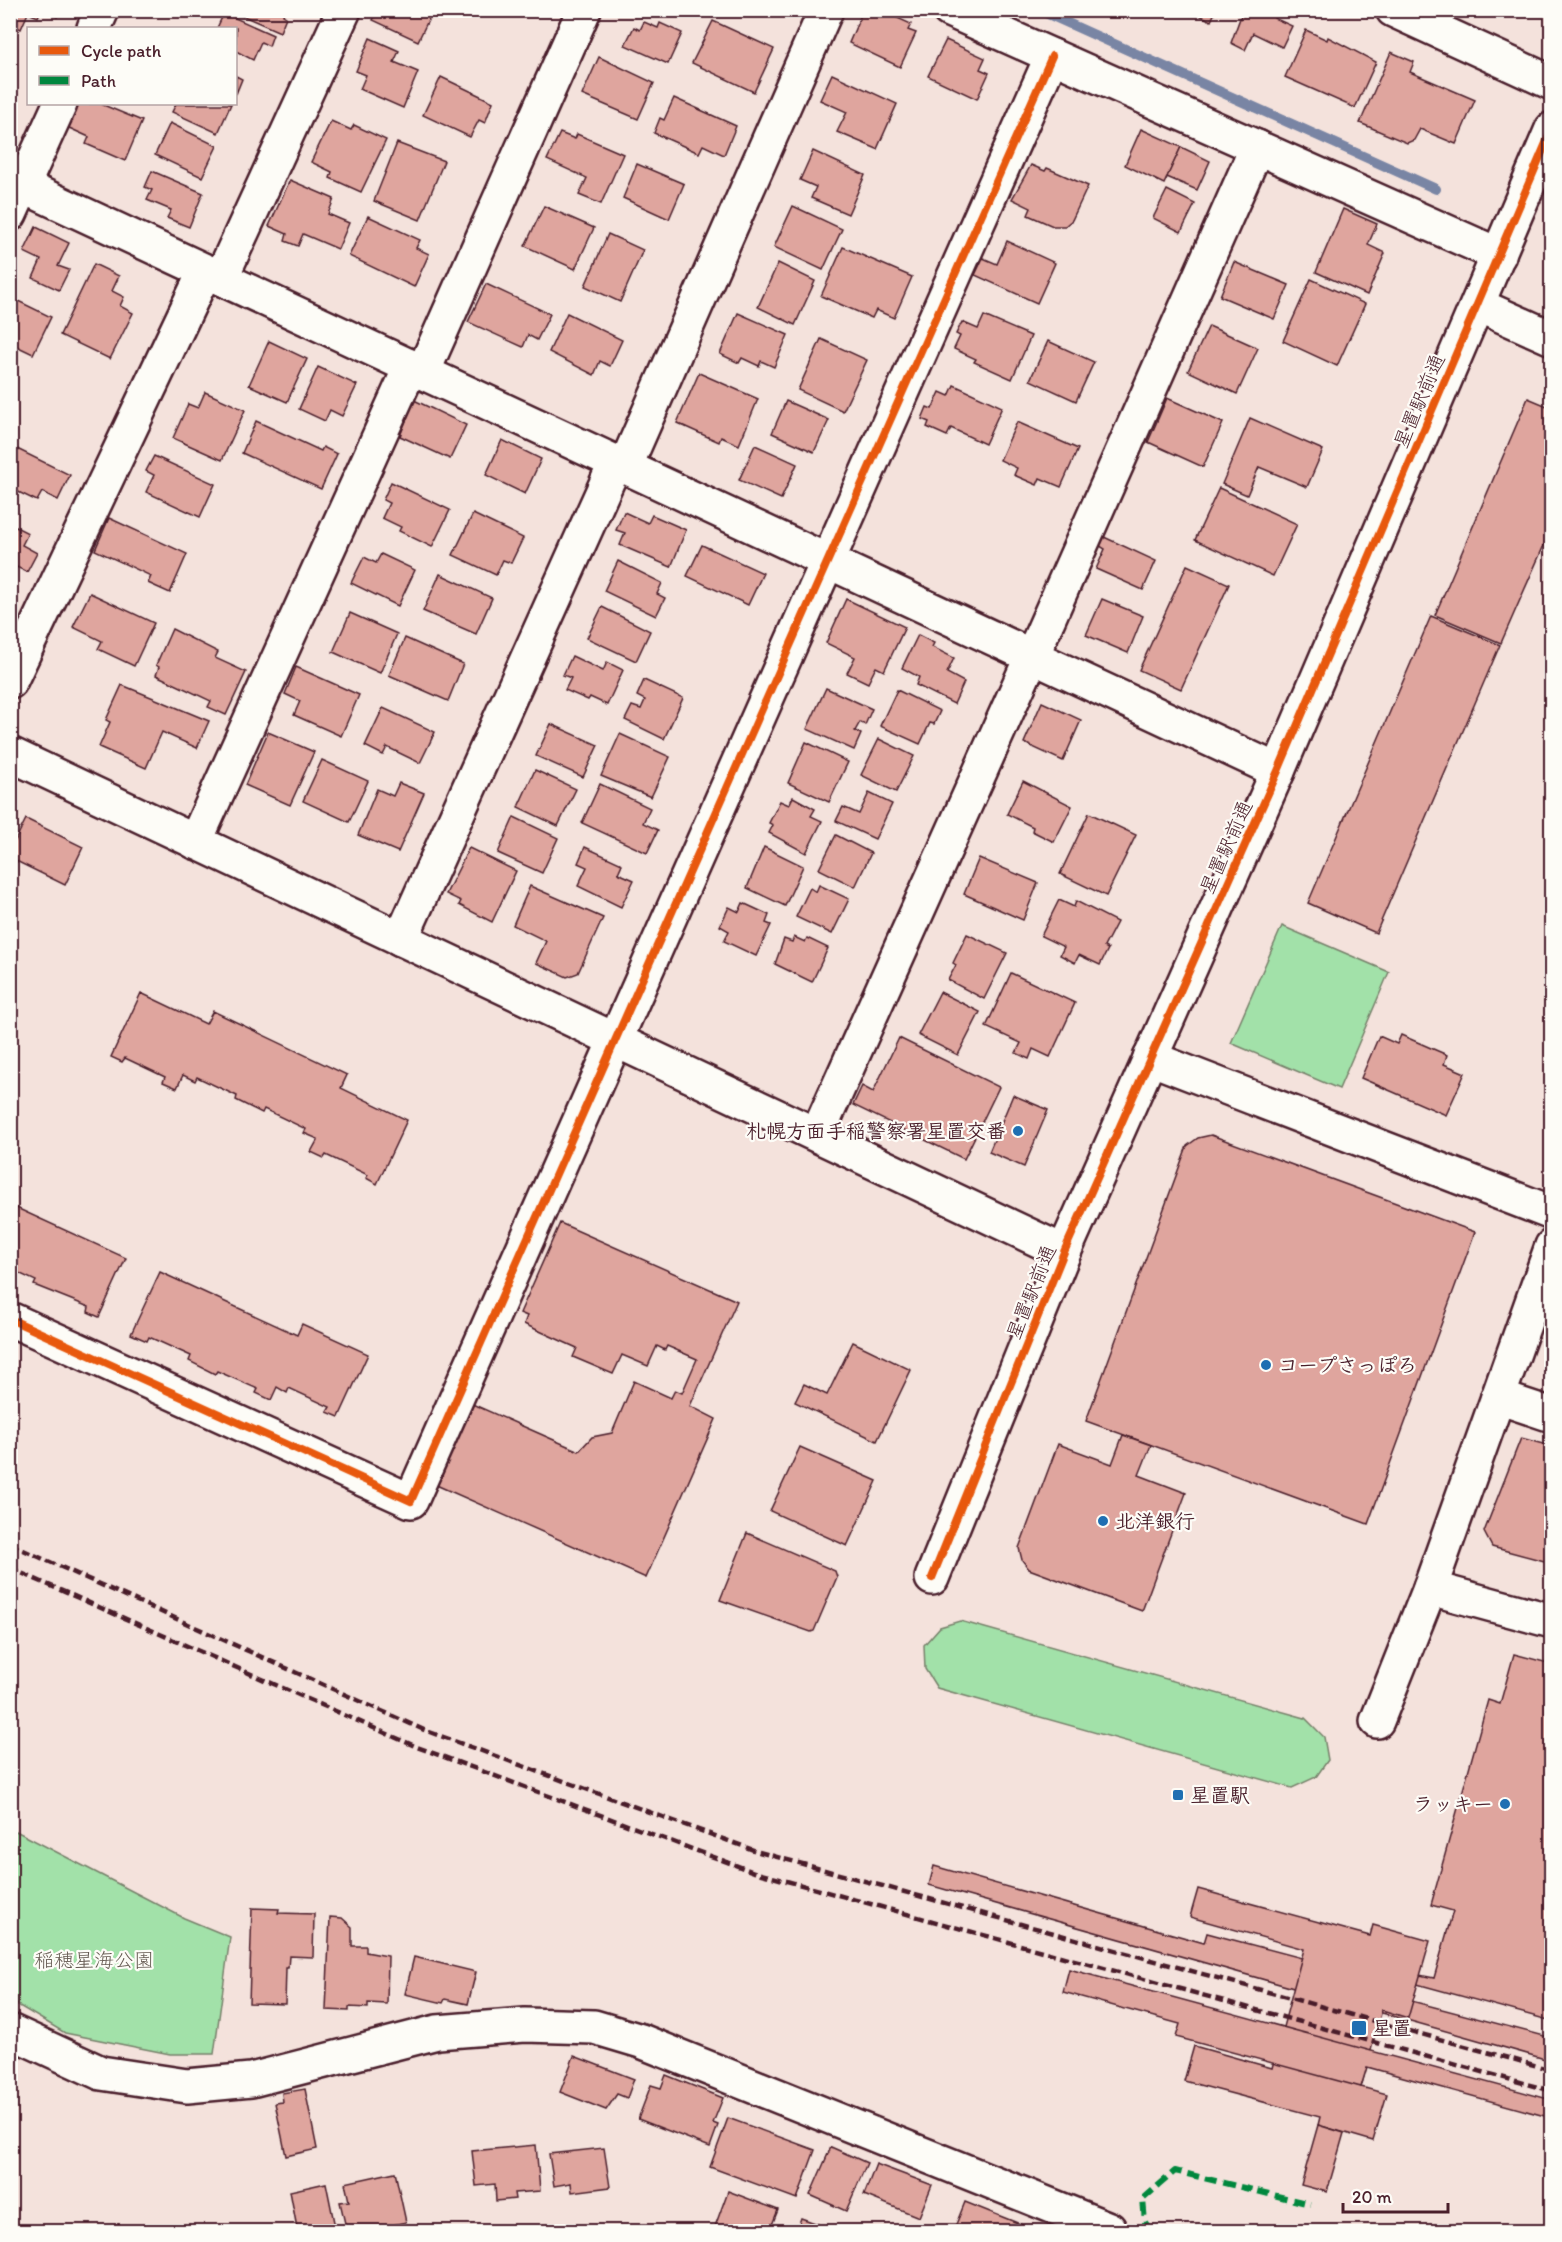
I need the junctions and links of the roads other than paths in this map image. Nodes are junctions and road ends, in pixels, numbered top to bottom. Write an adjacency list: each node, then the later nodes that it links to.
1 (102, 10): 7 (street)
2 (344, 10): 15 (street)
3 (584, 10): 18 (street)
4 (826, 10): 19 (street)
5 (949, 10): 8 (street)
6 (1393, 10): 9 (street)
7 (94, 27)
8 (1052, 56): 12 (street); 20 (street)
9 (1551, 83)
10 (59, 105): 13 (street)
11 (1551, 129): 14 (street, 星置駅前通)
12 (1257, 147): 14 (street); 21 (street)
13 (15, 193): 15 (street)
14 (1499, 255): 16 (street, 星置駅前通)
15 (213, 274): 18 (street); 22 (street)
16 (1478, 305): 17 (street); 24 (street, 星置駅前通)
17 (1551, 338)
18 (417, 369): 19 (street); 25 (street)
19 (621, 464): 20 (street); 26 (street)
20 (827, 560): 21 (street); 27 (street)
21 (1032, 656): 24 (street); 29 (street)
22 (10, 682)
23 (10, 754): 25 (street)
24 (1278, 771): 28 (street, 星置駅前通)
25 (195, 842): 26 (street)
26 (401, 939): 27 (street)
27 (617, 1041): 29 (street); 33 (street)
28 (1149, 1058): 30 (street); 32 (street, 星置駅前通)
29 (817, 1135): 32 (street)
30 (1551, 1213)
31 (1551, 1246): 34 (street)
32 (1064, 1252): 36 (street, 星置駅前通)
33 (10, 1319)
34 (1498, 1397): 35 (street); 37 (street)
35 (1551, 1415)
36 (932, 1578)
37 (1431, 1588): 38 (street); 39 (street)
38 (1551, 1621)
39 (1377, 1721)
40 (10, 2031): 41 (street)
41 (1108, 2232)

